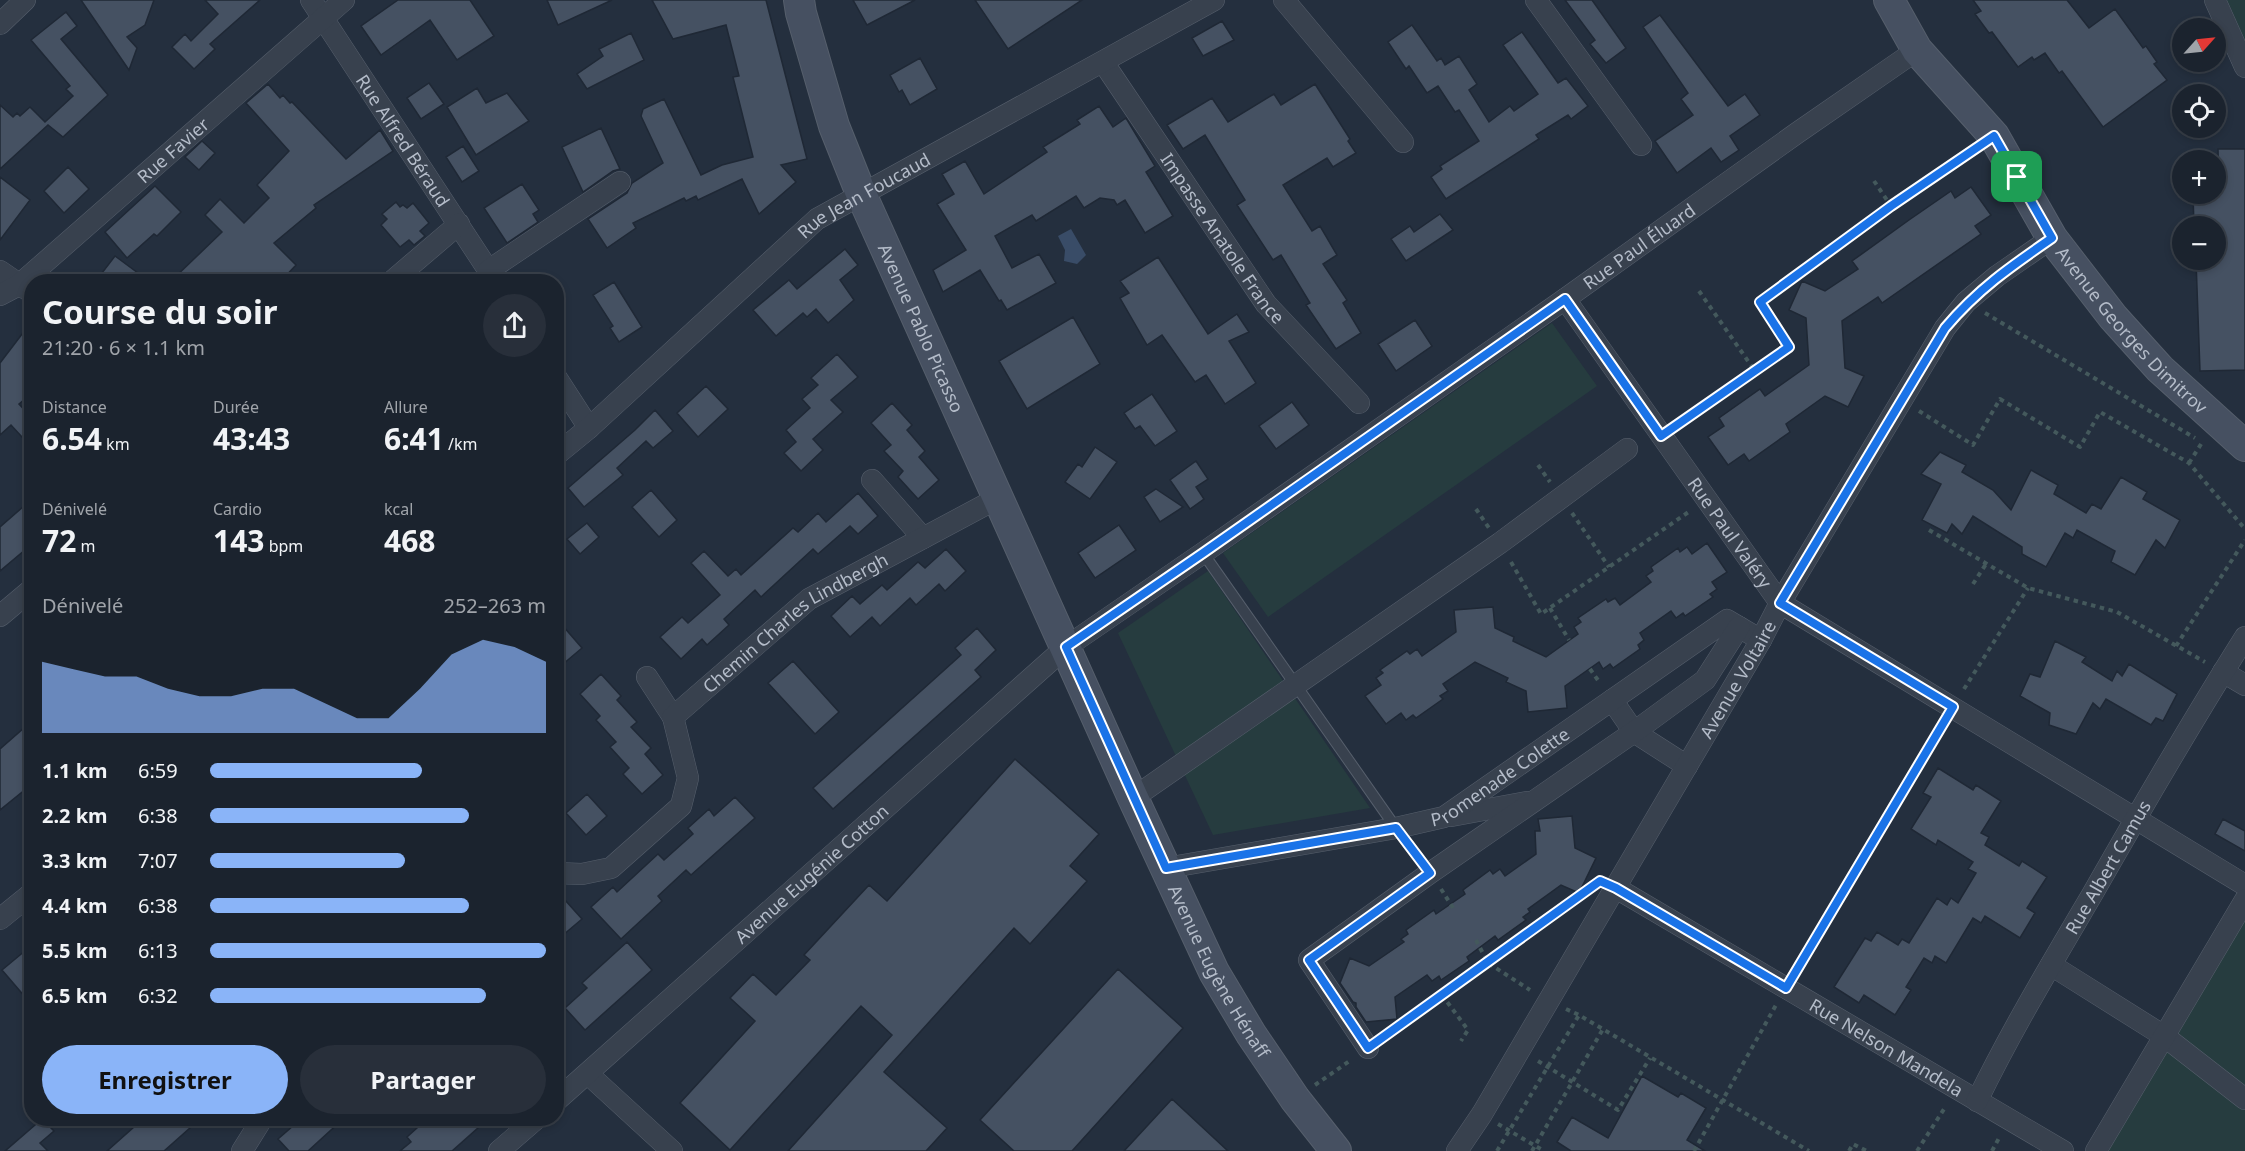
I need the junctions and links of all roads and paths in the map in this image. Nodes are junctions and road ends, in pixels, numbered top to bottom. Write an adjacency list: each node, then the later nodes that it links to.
1 (25, 0): 11 (street)
2 (311, 0): 10 (street, Rue Alfred Béraud)
3 (344, 0): 10 (street, Rue Favier)
4 (799, 0): 20 (main road, Avenue Pablo Picasso)
5 (1214, 0): 13 (street, Rue Jean Foucaud)
6 (1284, 0): 16 (street)
7 (1536, 0): 17 (street)
8 (1889, 0): 12 (main road, Avenue Georges Dimitrov)
9 (2215, 0): 14 (street)
10 (323, 18): 22 (street, Rue Alfred Béraud); 25 (street, Rue Favier)
11 (0, 24)
12 (1917, 50): 15 (main road, Avenue Georges Dimitrov); 33 (street, Rue Paul Éluard)
13 (1103, 62): 20 (street, Rue Jean Foucaud); 38 (street, Impasse Anatole France)
14 (2245, 67)
15 (1994, 136): 21 (path); 23 (main road, Avenue Georges Dimitrov)
16 (1403, 142)
17 (1641, 145)
18 (1874, 181): 21 (path)
19 (620, 182): 28 (street)
20 (862, 196): 39 (street, Rue Jean Foucaud); 46 (main road, Avenue Pablo Picasso)
21 (1891, 206): 35 (path)
22 (459, 224): 26 (street); 27 (street, Rue Alfred Béraud)
23 (2052, 238): 34 (street, Avenue Voltaire); 42 (main road, Avenue Georges Dimitrov)
24 (0, 271): 29 (street)
25 (41, 274)
26 (400, 274)
27 (492, 274)
28 (496, 274)
29 (24, 288)
30 (24, 289): 32 (street, Rue Favier)
31 (1698, 291): 35 (path)
32 (0, 295)
33 (1565, 299): 40 (street, Rue Paul Valéry); 54 (street, Rue Paul Éluard)
34 (1966, 302): 37 (street, Avenue Voltaire); 41 (path)
35 (1755, 371): 40 (path)
36 (564, 389): 39 (street)
37 (1900, 400): 49 (path); 59 (street, Avenue Voltaire)
38 (1359, 403)
39 (589, 428): 43 (street, Rue Jean Foucaud)
40 (1661, 436): 47 (street, Rue Paul Valéry)
41 (2202, 442)
42 (2245, 446)
43 (564, 448)
44 (1627, 449): 53 (street)
45 (872, 480): 51 (street)
46 (998, 498): 51 (street, Chemin Charles Lindbergh); 67 (main road, Avenue Pablo Picasso)
47 (1706, 500): 59 (street, Rue Paul Valéry); 60 (path)
48 (1476, 509): 53 (path)
49 (2245, 529)
50 (1929, 530): 55 (path)
51 (923, 538): 74 (street, Chemin Charles Lindbergh)
52 (2245, 540): 66 (path)
53 (1500, 543): 60 (path); 71 (street)
54 (1203, 553): 67 (street, Rue Paul Éluard); 71 (lane)
55 (1986, 564): 56 (path); 57 (path)
56 (1973, 584)
57 (2028, 588): 66 (path); 73 (path)
58 (24, 596): 61 (street)
59 (1780, 603): 65 (street, Avenue Voltaire); 73 (street, Rue Paul Valéry)
60 (1550, 608): 64 (path)
61 (0, 616)
62 (1739, 627): 65 (street); 72 (street, Promenade Colette); 75 (street)
63 (2245, 637): 68 (street, Rue Albert Camus)
64 (1569, 640)
65 (1761, 640): 76 (street, Avenue Voltaire)
66 (2176, 645): 68 (path)
67 (1066, 647): 77 (main road, Avenue Eugène Hénaff); 104 (street, Avenue Eugénie Cotton)
68 (2223, 672): 70 (street); 80 (street, Rue Albert Camus)
69 (647, 677): 74 (street)
70 (2245, 685)
71 (1296, 686): 77 (street); 81 (lane)
72 (1612, 700): 75 (street); 79 (street, Promenade Colette)
73 (1953, 707): 80 (street, Rue Paul Valéry); 93 (path)
74 (673, 717): 83 (street)
75 (1635, 732): 76 (street); 78 (street)
76 (1687, 766): 86 (street, Avenue Voltaire)
77 (1133, 798): 82 (main road, Avenue Eugène Hénaff)
78 (1535, 801): 79 (street); 84 (street)
79 (1444, 817): 81 (street, Promenade Colette)
80 (2135, 819): 85 (street, Rue Paul Valéry); 92 (street, Rue Albert Camus)
81 (1396, 828): 82 (street, Promenade Colette); 84 (lane)
82 (1166, 868): 108 (main road, Avenue Eugène Hénaff)
83 (564, 873)
84 (1430, 873): 100 (street)
85 (2245, 885)
86 (1616, 888): 91 (path); 93 (street, Rue Nelson Mandela); 95 (street, Avenue Voltaire)
87 (24, 900): 89 (street)
88 (2245, 900): 98 (street)
89 (0, 919)
90 (1476, 940): 91 (path)
91 (1488, 963): 94 (path); 95 (path)
92 (2051, 965): 98 (street); 111 (street, Rue Albert Camus)
93 (1786, 988): 106 (street, Rue Nelson Mandela); 110 (path)
94 (1442, 995): 99 (path); 100 (path)
95 (1548, 1002): 96 (path); 101 (street, Avenue Voltaire)
96 (1579, 1015): 97 (path); 103 (path)
97 (1603, 1029): 102 (path); 105 (path)
98 (2164, 1036): 109 (street); 131 (street)
99 (1461, 1041)
100 (1368, 1048): 108 (path)
101 (1519, 1049): 103 (path); 112 (street, Avenue Voltaire)
102 (1650, 1058): 105 (path); 110 (path)
103 (1548, 1067): 105 (path); 115 (path)
104 (588, 1074): 107 (street, Avenue Eugénie Cotton); 119 (street)
105 (1572, 1082): 116 (path)
106 (1956, 1090): 111 (street, Rue Nelson Mandela); 129 (path)
107 (564, 1094)
108 (1295, 1099): 120 (main road, Avenue Eugène Hénaff)
109 (2245, 1099)
110 (1722, 1100): 125 (path); 126 (path)
111 (1977, 1101): 130 (street, Rue Nelson Mandela)
112 (1482, 1114): 115 (path); 121 (street, Avenue Voltaire)
113 (258, 1126): 117 (street)
114 (528, 1126): 118 (street)
115 (1509, 1131): 116 (path); 122 (path)
116 (1535, 1145): 123 (path); 124 (path)
117 (242, 1151)
118 (499, 1151)
119 (672, 1151)
120 (1336, 1151)
121 (1457, 1151)
122 (1497, 1151)
123 (1532, 1151)
124 (1544, 1151)
125 (1694, 1151)
126 (1809, 1151)
127 (1849, 1151): 128 (path)
128 (1868, 1151)
129 (1917, 1151)
130 (2063, 1151)
131 (2096, 1151)

